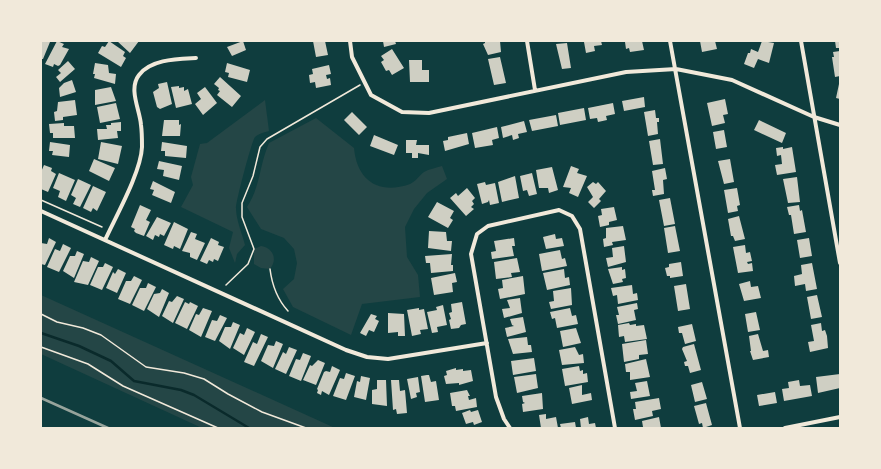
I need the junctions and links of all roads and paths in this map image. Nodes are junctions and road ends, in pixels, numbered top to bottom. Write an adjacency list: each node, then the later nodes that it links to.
1 (350, 41): 8 (street)
2 (527, 41): 8 (street)
3 (670, 41): 6 (street)
4 (801, 41): 9 (street)
5 (196, 58): 14 (street)
6 (676, 69): 8 (street); 9 (street); 28 (street)
7 (360, 85): 17 (path)
8 (535, 90)
9 (814, 116): 10 (street); 15 (street)
10 (840, 125)
11 (41, 200): 13 (path)
12 (41, 211): 14 (street)
13 (102, 227)
14 (105, 240): 20 (street)
15 (840, 263)
16 (270, 269): 18 (path)
17 (226, 284)
18 (288, 312)
19 (41, 314): 25 (path)
20 (487, 343): 26 (street); 27 (street)
21 (41, 347): 24 (path)
22 (840, 417): 23 (street)
23 (804, 426): 29 (street)
24 (218, 428)
25 (306, 428)
26 (510, 428)
27 (615, 428)
28 (740, 428)
29 (785, 428)

